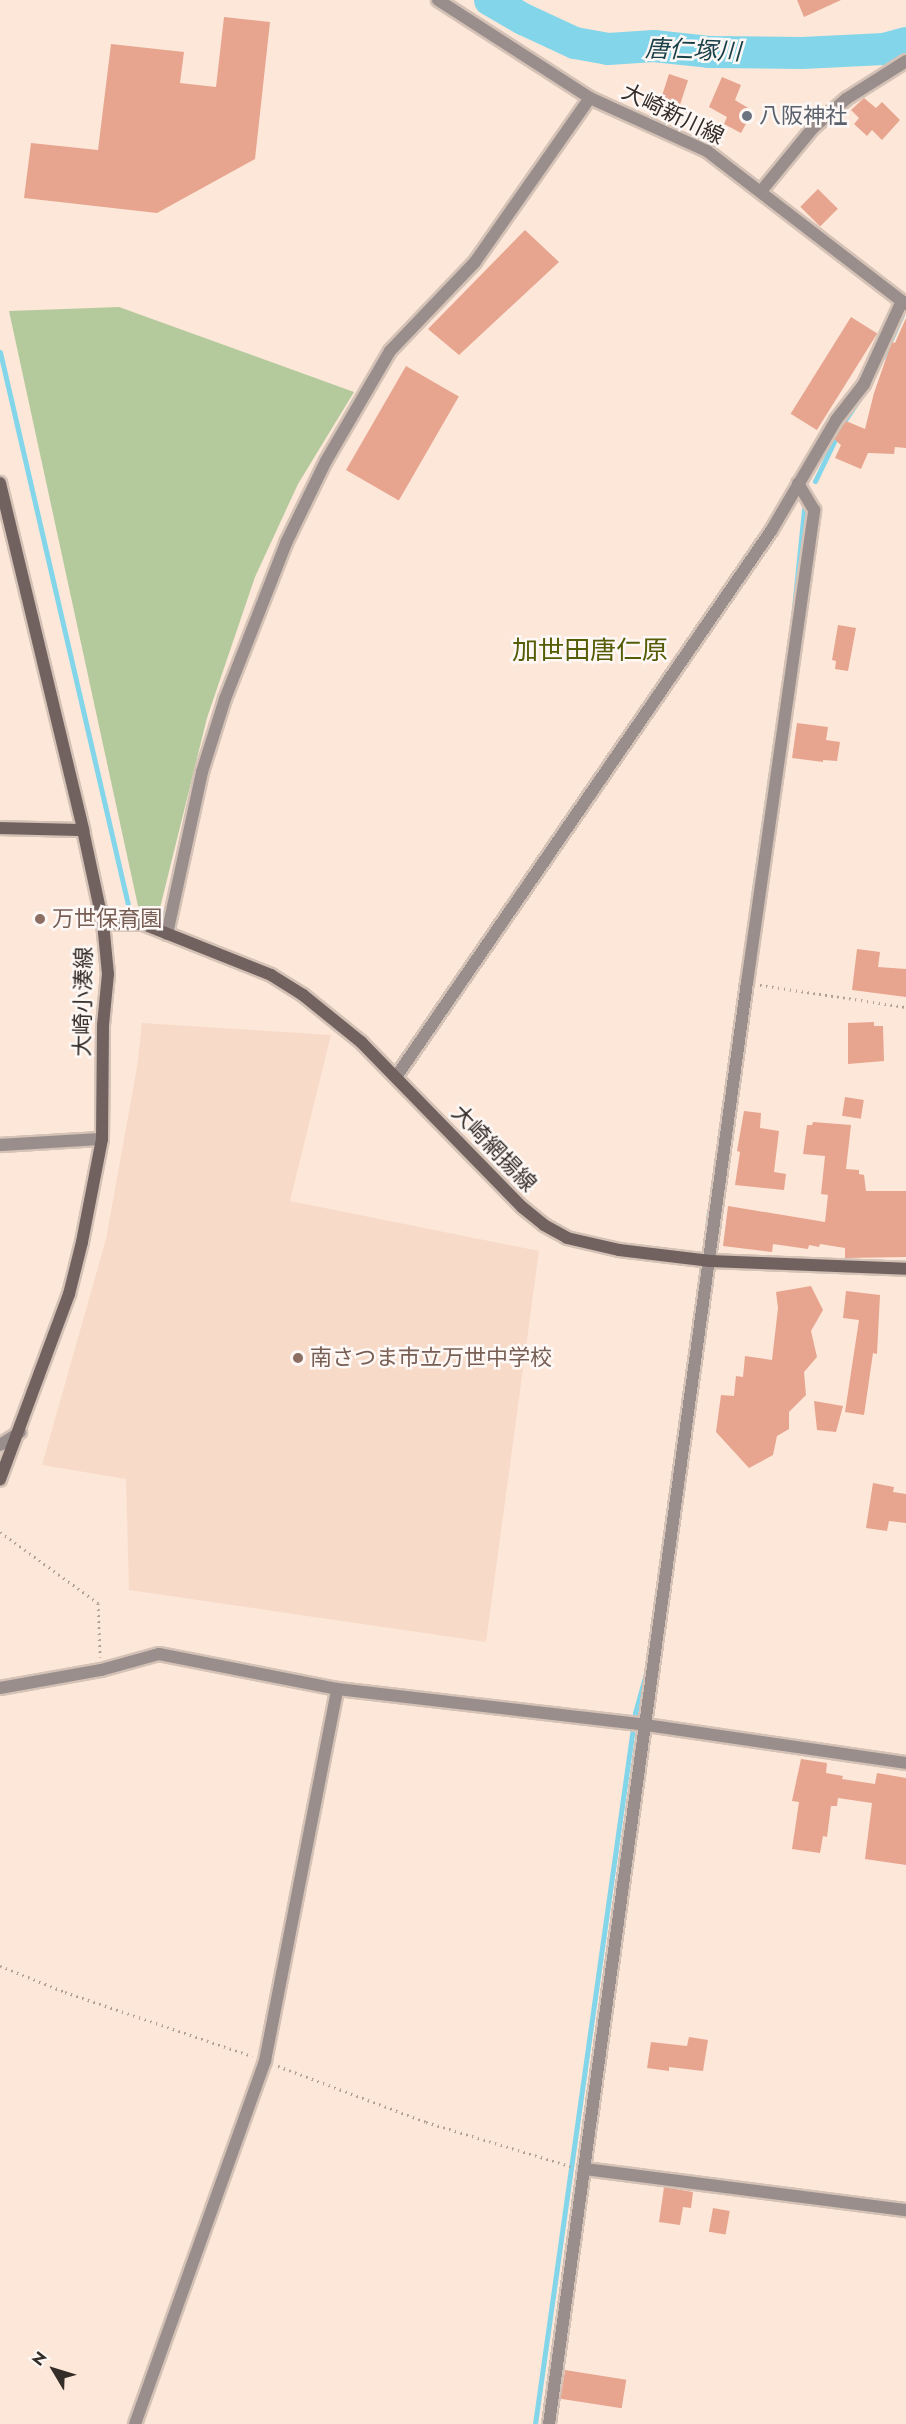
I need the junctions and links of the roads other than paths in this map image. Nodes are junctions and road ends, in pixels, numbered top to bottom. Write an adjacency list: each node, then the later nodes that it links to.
1 (438, 0): 3 (street, 大崎新川線)
2 (906, 61): 4 (street)
3 (590, 98): 4 (street, 大崎新川線); 11 (street)
4 (762, 190): 5 (street, 大崎新川線)
5 (904, 303): 7 (street)
6 (0, 483): 9 (street, 大崎小湊線)
7 (798, 483): 12 (street); 15 (street)
8 (0, 828): 9 (street)
9 (83, 830): 10 (street, 大崎小湊線)
10 (103, 922): 11 (street, 大崎網揚線); 13 (street, 大崎小湊線)
11 (167, 934): 12 (street, 大崎網揚線)
12 (396, 1077): 15 (street, 大崎網揚線)
13 (102, 1139): 14 (street); 17 (street, 大崎小湊線)
14 (0, 1144)
15 (710, 1262): 16 (street, 大崎網揚線); 22 (street)
16 (906, 1269)
17 (20, 1432): 18 (street); 19 (street, 大崎小湊線)
18 (0, 1445)
19 (0, 1480)
20 (0, 1688): 21 (street)
21 (337, 1689): 22 (street); 26 (street)
22 (645, 1725): 23 (street); 24 (street)
23 (906, 1763)
24 (585, 2169): 25 (street); 27 (street)
25 (906, 2210)
26 (135, 2424)
27 (549, 2424)

